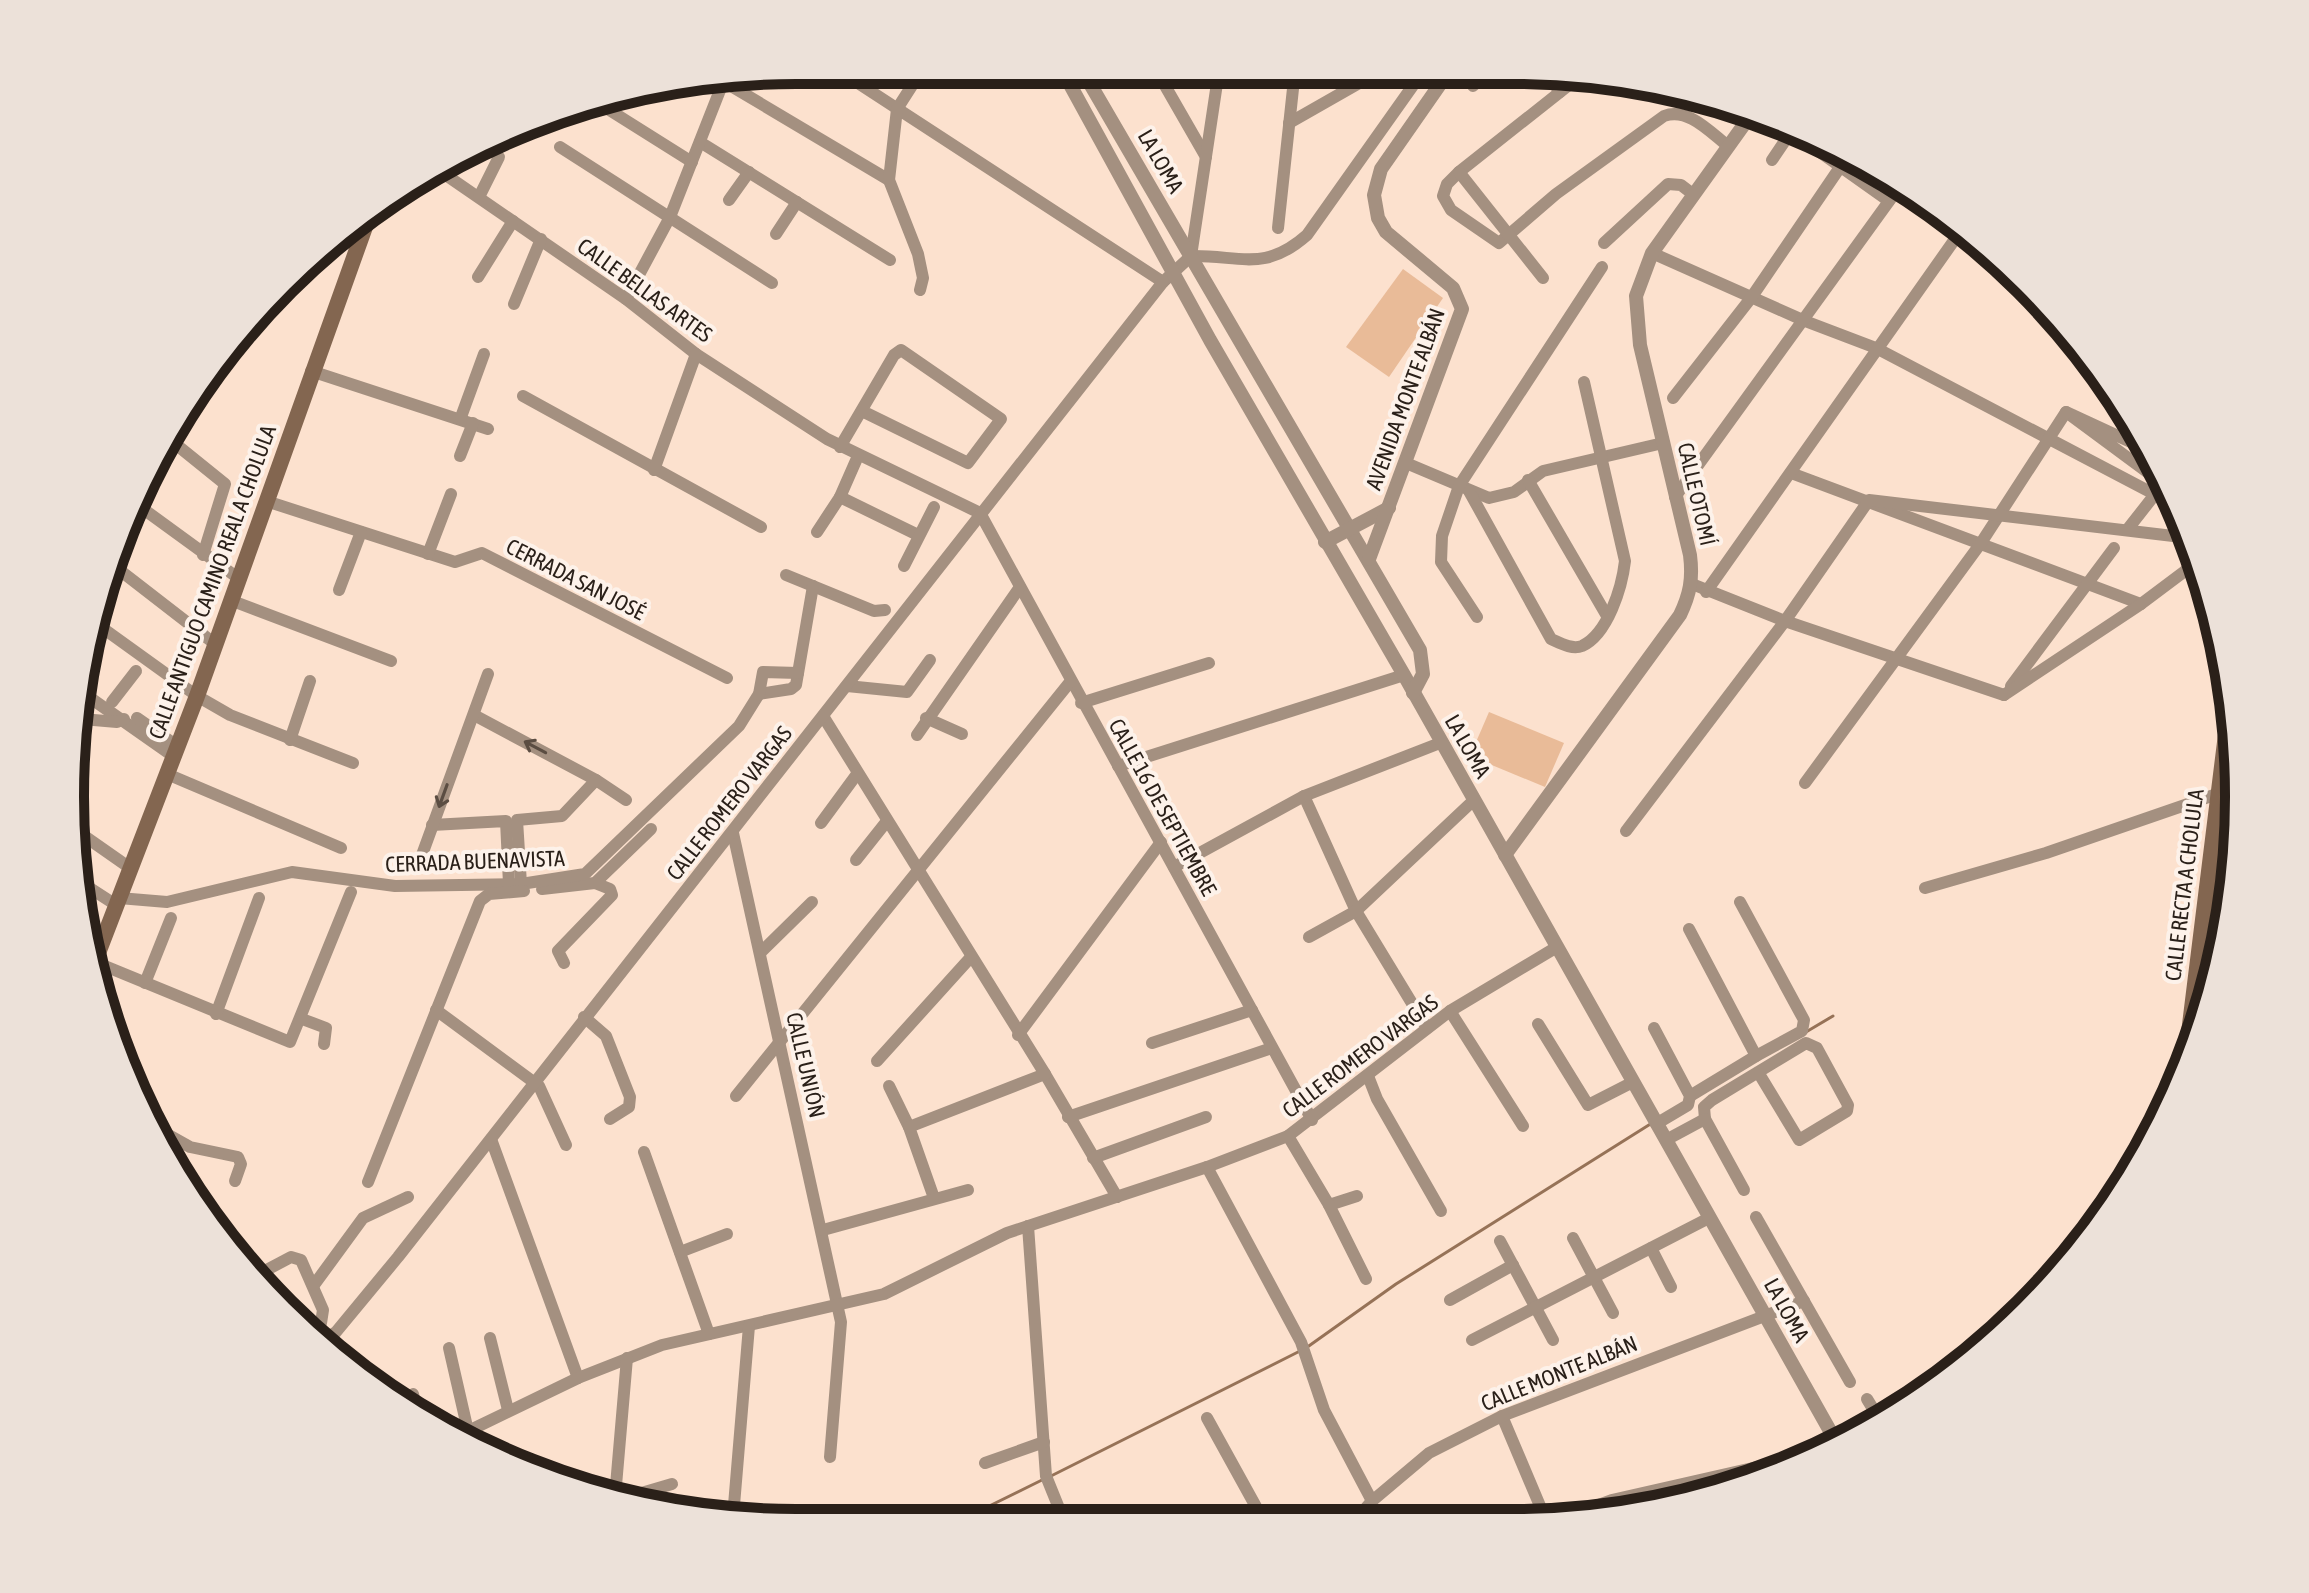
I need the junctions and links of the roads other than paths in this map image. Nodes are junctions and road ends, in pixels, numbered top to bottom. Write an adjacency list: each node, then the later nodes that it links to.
1 (859, 84): 17 (street)
2 (913, 84): 17 (street)
3 (1069, 84): 54 (street)
4 (1090, 84): 50 (street, LA LOMA)
5 (1164, 84): 25 (street)
6 (1217, 84): 25 (street)
7 (1293, 84): 18 (street)
8 (1357, 84): 18 (street)
9 (1414, 84): 50 (street)
10 (1440, 84): 83 (street, AVENIDA MONTE ALBÁN)
11 (1555, 86): 15 (street)
12 (735, 87): 33 (street)
13 (1567, 87): 15 (street)
14 (720, 89): 21 (street)
15 (1560, 92): 30 (street)
16 (608, 109): 27 (street)
17 (897, 109): 33 (street); 54 (street)
18 (1289, 123): 42 (street)
19 (1745, 123): 22 (street, CALLE OTOMÍ)
20 (1787, 139): 26 (street)
21 (700, 142): 27 (street); 29 (street)
22 (1728, 146): 34 (street, CALLE OTOMÍ); 46 (street)
23 (560, 147): 40 (street)
24 (499, 157): 36 (street)
25 (1206, 157): 50 (street)
26 (1772, 160)
27 (692, 162): 40 (street)
28 (1842, 164): 58 (street)
29 (749, 172): 37 (street); 39 (street)
30 (1459, 172): 46 (street); 46 (street)
31 (1857, 173): 38 (street)
32 (447, 175): 36 (street, CALLE BELLAS ARTES)
33 (889, 180): 57 (street)
34 (1694, 195): 48 (street); 49 (street, CALLE OTOMÍ)
35 (1894, 195): 38 (street)
36 (479, 197): 41 (street, CALLE BELLAS ARTES)
37 (729, 200)
38 (1889, 201): 61 (street)
39 (797, 202): 43 (street); 51 (street)
40 (670, 217): 56 (street); 59 (street)
41 (513, 221): 45 (street, CALLE BELLAS ARTES); 53 (street)
42 (1278, 228)
43 (776, 234)
44 (356, 237): 65 (main road, CALLE ANTIGUO CAMINO REAL A CHOLULA)
45 (541, 239): 59 (street, CALLE BELLAS ARTES); 60 (street)
46 (1504, 239): 55 (street)
47 (1955, 239): 62 (street)
48 (1604, 243)
49 (1652, 253): 58 (street); 77 (street, CALLE OTOMÍ)
50 (1191, 256): 54 (street, CALLE ROMERO VARGAS); 69 (street, LA LOMA)
51 (890, 260)
52 (1602, 267): 89 (street)
53 (478, 277)
54 (1168, 277): 72 (street); 99 (street, CALLE ROMERO VARGAS)
55 (1543, 278)
56 (772, 283)
57 (920, 290)
58 (1751, 298): 61 (street); 68 (street)
59 (626, 299): 64 (street, CALLE BELLAS ARTES)
60 (514, 304)
61 (1805, 321): 62 (street); 93 (street)
62 (1876, 348): 75 (street); 85 (street)
63 (484, 354): 73 (street)
64 (696, 354): 79 (street, CALLE BELLAS ARTES); 84 (street)
65 (311, 371): 73 (street); 95 (main road, CALLE ANTIGUO CAMINO REAL A CHOLULA)
66 (1584, 382): 82 (street)
67 (523, 396): 84 (street)
68 (1673, 398)
69 (1276, 402): 72 (street); 101 (street, LA LOMA)
70 (862, 411): 70 (street); 79 (street)
71 (2066, 412): 75 (street); 76 (street); 86 (street)
72 (1252, 414): 108 (street)
73 (467, 420): 74 (street); 80 (street)
74 (488, 429)
75 (2049, 438): 88 (street); 100 (street)
76 (2131, 442)
77 (1663, 443): 82 (street); 93 (street, CALLE OTOMÍ)
78 (176, 445): 112 (street)
79 (840, 447): 81 (street, CALLE BELLAS ARTES)
80 (460, 456)
81 (858, 456): 92 (street); 99 (street, CALLE BELLAS ARTES)
82 (1602, 459): 87 (street); 128 (street)
83 (1406, 463): 89 (street); 97 (street, AVENIDA MONTE ALBÁN)
84 (654, 470): 102 (street)
85 (1791, 473): 94 (street); 124 (street)
86 (2150, 476)
87 (1528, 480): 89 (street); 128 (street)
88 (2152, 482)
89 (1464, 488): 128 (street); 129 (street)
90 (2157, 492): 103 (street)
91 (451, 494): 111 (street)
92 (840, 497): 105 (street); 106 (street)
93 (1675, 497): 120 (street, CALLE OTOMÍ)
94 (1869, 500): 100 (street); 109 (street); 130 (street)
95 (266, 501): 104 (street, CERRADA SAN JOSÉ); 118 (main road, CALLE ANTIGUO CAMINO REAL A CHOLULA)
96 (934, 507): 106 (street)
97 (1389, 508): 101 (street); 113 (street, AVENIDA MONTE ALBÁN)
98 (144, 510): 112 (street)
99 (980, 513): 122 (street, CALLE 16 DE SEPTIEMBRE); 144 (street, CALLE ROMERO VARGAS)
100 (1999, 515): 103 (street); 109 (street)
101 (1349, 526): 108 (street); 113 (street, LA LOMA)
102 (761, 527)
103 (2127, 530): 107 (street)
104 (361, 532): 111 (street, CERRADA SAN JOSÉ); 123 (street)
105 (817, 532)
106 (918, 535): 114 (street)
107 (2176, 536)
108 (1325, 542): 140 (street)
109 (1981, 543): 119 (street); 133 (street)
110 (2114, 548): 119 (street)
111 (428, 554): 141 (street, CERRADA SAN JOSÉ)
112 (203, 555): 118 (street)
113 (1369, 559): 146 (street, LA LOMA)
114 (904, 566)
115 (2188, 569): 126 (street)
116 (121, 571): 132 (street)
117 (786, 575): 121 (street)
118 (238, 578): 125 (main road, CALLE ANTIGUO CAMINO REAL A CHOLULA)
119 (2087, 583): 126 (street); 148 (street)
120 (1692, 584): 124 (street); 183 (street)
121 (813, 586): 127 (street); 138 (street)
122 (1020, 587): 143 (street, CALLE 16 DE SEPTIEMBRE); 156 (street)
123 (339, 590)
124 (1706, 592): 130 (street)
125 (230, 600): 132 (main road, CALLE ANTIGUO CAMINO REAL A CHOLULA); 135 (street)
126 (2141, 604): 148 (street)
127 (885, 610)
128 (1607, 616)
129 (1477, 617)
130 (1785, 621): 133 (street); 178 (street)
131 (104, 629): 149 (street)
132 (215, 644): 149 (main road, CALLE ANTIGUO CAMINO REAL A CHOLULA)
133 (1897, 658): 148 (street); 169 (street)
134 (930, 660): 144 (street)
135 (391, 661)
136 (1209, 663): 152 (street)
137 (136, 671): 151 (street)
138 (798, 673): 147 (street); 147 (street, CERRADA BUENAVISTA)
139 (488, 674): 153 (street)
140 (1404, 675): 146 (street); 165 (street)
141 (727, 678)
142 (310, 681): 160 (street)
143 (1070, 682): 152 (street, CALLE 16 DE SEPTIEMBRE); 188 (street)
144 (847, 686): 155 (street, CALLE ROMERO VARGAS)
145 (92, 690): 151 (street)
146 (1413, 693): 161 (street, LA LOMA)
147 (759, 694): 190 (street, CERRADA BUENAVISTA)
148 (2004, 695)
149 (197, 696): 160 (street); 162 (main road, CALLE ANTIGUO CAMINO REAL A CHOLULA)
150 (91, 697): 154 (street)
151 (112, 702): 154 (street)
152 (1081, 703): 165 (street, CALLE 16 DE SEPTIEMBRE)
153 (474, 715): 168 (street, one-way to 153); 176 (street, one-way to 176)
154 (126, 716): 157 (street); 162 (street)
155 (823, 716): 167 (street); 179 (street, CALLE ROMERO VARGAS)
156 (926, 718): 158 (street); 159 (street)
157 (89, 720)
158 (962, 734)
159 (917, 735)
160 (290, 740): 164 (street)
161 (1440, 743): 171 (street); 173 (street, LA LOMA)
162 (175, 751): 166 (main road, CALLE ANTIGUO CAMINO REAL A CHOLULA)
163 (2223, 751): 170 (main road, CALLE RECTA A CHOLULA)
164 (353, 763)
165 (1118, 766): 181 (street, CALLE 16 DE SEPTIEMBRE)
166 (167, 774): 182 (street); 187 (main road, CALLE ANTIGUO CAMINO REAL A CHOLULA)
167 (857, 774): 174 (street); 175 (street)
168 (596, 780): 172 (street); 190 (street)
169 (1805, 783)
170 (2217, 794): 192 (street); 210 (main road, CALLE RECTA A CHOLULA)
171 (1304, 796): 186 (street); 199 (street)
172 (626, 800)
173 (1474, 800): 183 (street, LA LOMA); 199 (street)
174 (887, 821): 184 (street); 188 (street)
175 (821, 823)
176 (432, 825): 185 (street); 190 (street)
177 (651, 829): 189 (street)
178 (1626, 831)
179 (733, 833): 205 (street, CALLE UNIÓN); 215 (street, CALLE ROMERO VARGAS)
180 (86, 837): 187 (street)
181 (1161, 842): 186 (street, CALLE 16 DE SEPTIEMBRE); 220 (street)
182 (341, 848)
183 (1505, 855): 204 (street, LA LOMA)
184 (856, 860)
185 (419, 863)
186 (1174, 867): 212 (street, CALLE 16 DE SEPTIEMBRE)
187 (130, 868): 196 (main road, CALLE ANTIGUO CAMINO REAL A CHOLULA)
188 (919, 871): 206 (street); 221 (street)
189 (595, 883): 193 (street); 207 (street)
190 (515, 884): 193 (street, CERRADA BUENAVISTA)
191 (90, 887): 196 (street)
192 (1925, 888)
193 (484, 891): 196 (street, CERRADA BUENAVISTA); 211 (street)
194 (351, 892): 216 (street)
195 (259, 898): 214 (street)
196 (118, 902): 203 (main road, CALLE ANTIGUO CAMINO REAL A CHOLULA)
197 (812, 902): 205 (street)
198 (1740, 902): 225 (street)
199 (1356, 911): 202 (street); 218 (street)
200 (171, 918): 209 (street)
201 (1689, 929): 225 (street)
202 (1309, 937)
203 (100, 947)
204 (1557, 947): 213 (street, CALLE ROMERO VARGAS); 231 (street, LA LOMA)
205 (760, 953): 221 (street, CALLE UNIÓN)
206 (971, 957): 220 (street); 226 (street)
207 (564, 963)
208 (105, 968): 209 (street)
209 (145, 983): 214 (street)
210 (2200, 983)
211 (436, 1010): 230 (street); 252 (street)
212 (1252, 1010): 222 (street); 224 (street, CALLE 16 DE SEPTIEMBRE)
213 (1450, 1011): 218 (street, CALLE ROMERO VARGAS); 241 (street)
214 (216, 1014): 216 (street)
215 (584, 1017): 230 (street, CALLE ROMERO VARGAS); 237 (street)
216 (302, 1019): 223 (street)
217 (1538, 1024): 231 (street)
218 (1427, 1028): 229 (street, CALLE ROMERO VARGAS)
219 (1654, 1028): 234 (street)
220 (1018, 1035): 228 (street)
221 (780, 1038): 233 (street); 264 (street, CALLE UNIÓN)
222 (1152, 1043)
223 (324, 1044)
224 (1272, 1048): 235 (street); 239 (street, CALLE 16 DE SEPTIEMBRE)
225 (1756, 1056): 234 (street)
226 (877, 1061)
227 (1758, 1072): 227 (street); 238 (street)
228 (1045, 1074): 235 (street); 242 (street)
229 (1368, 1076): 239 (street, CALLE ROMERO VARGAS); 260 (street)
230 (534, 1082): 245 (street, CALLE ROMERO VARGAS); 247 (street)
231 (1633, 1082): 240 (street, LA LOMA)
232 (889, 1086): 242 (street)
233 (736, 1096)
234 (1690, 1096): 240 (street)
235 (1068, 1117): 249 (street)
236 (1206, 1117): 249 (street)
237 (610, 1119)
238 (1705, 1119): 246 (street); 254 (street)
239 (1312, 1120): 244 (street, CALLE ROMERO VARGAS)
240 (1656, 1124): 246 (street, LA LOMA)
241 (1523, 1126)
242 (909, 1127): 258 (street)
243 (170, 1136): 251 (street)
244 (1288, 1136): 250 (street, CALLE ROMERO VARGAS); 259 (street)
245 (491, 1139): 284 (street, CALLE ROMERO VARGAS); 291 (street)
246 (1666, 1140): 262 (street, LA LOMA)
247 (566, 1145)
248 (644, 1152): 269 (street)
249 (1093, 1158): 257 (street)
250 (1207, 1167): 257 (street, CALLE ROMERO VARGAS); 312 (street)
251 (235, 1181)
252 (368, 1182)
253 (968, 1190): 258 (street)
254 (1744, 1190)
255 (1357, 1196): 259 (street)
256 (408, 1197): 274 (street)
257 (1117, 1197): 263 (street, CALLE ROMERO VARGAS)
258 (934, 1198): 264 (street)
259 (1329, 1205): 273 (street)
260 (1441, 1211)
261 (1756, 1217): 277 (street)
262 (1709, 1218): 268 (street); 281 (street, LA LOMA)
263 (1028, 1226): 278 (street, CALLE ROMERO VARGAS); 303 (street)
264 (823, 1230): 278 (street, CALLE UNIÓN)
265 (727, 1234): 269 (street)
266 (1573, 1238): 272 (street)
267 (1500, 1241): 270 (street)
268 (1651, 1248): 272 (street); 275 (street)
269 (680, 1252): 285 (street)
270 (1513, 1265): 276 (street); 279 (street)
271 (265, 1271): 274 (street)
272 (1594, 1277): 279 (street); 280 (street)
273 (1366, 1279)
274 (314, 1285): 282 (street)
275 (1671, 1287)
276 (1450, 1300)
277 (1804, 1301): 281 (street, CALLE MONTE ALBÁN); 292 (street)
278 (837, 1306): 283 (street, CALLE ROMERO VARGAS); 304 (street, CALLE UNIÓN)
279 (1536, 1308): 287 (street); 288 (street)
280 (1613, 1313)
281 (1764, 1315): 298 (street, CALLE MONTE ALBÁN); 302 (street, LA LOMA)
282 (319, 1325)
283 (749, 1326): 285 (street, CALLE ROMERO VARGAS); 314 (street)
284 (330, 1334)
285 (709, 1334): 290 (street, CALLE ROMERO VARGAS)
286 (490, 1338): 296 (street)
287 (1472, 1340)
288 (1553, 1340)
289 (449, 1348): 300 (street)
290 (627, 1358): 291 (street, CALLE ROMERO VARGAS); 309 (street)
291 (578, 1378): 296 (street, CALLE ROMERO VARGAS)
292 (1850, 1382)
293 (413, 1394): 294 (street)
294 (414, 1397)
295 (1867, 1399): 297 (street)
296 (508, 1410): 301 (street, CALLE ROMERO VARGAS)
297 (1874, 1411)
298 (1502, 1416): 312 (street, CALLE MONTE ALBÁN); 315 (street)
299 (1207, 1418): 317 (street)
300 (462, 1426)
301 (469, 1430)
302 (1832, 1434)
303 (1044, 1442): 305 (street); 316 (street)
304 (830, 1457)
305 (985, 1463)
306 (1740, 1472): 308 (street)
307 (672, 1484): 311 (street)
308 (1680, 1485): 310 (street); 313 (street)
309 (616, 1486)
310 (1677, 1489)
311 (644, 1492)
312 (1372, 1501): 318 (street, CALLE MONTE ALBÁN)
313 (1609, 1502)
314 (734, 1506)
315 (1541, 1508)
316 (1059, 1509)
317 (1257, 1509)
318 (1365, 1509)

